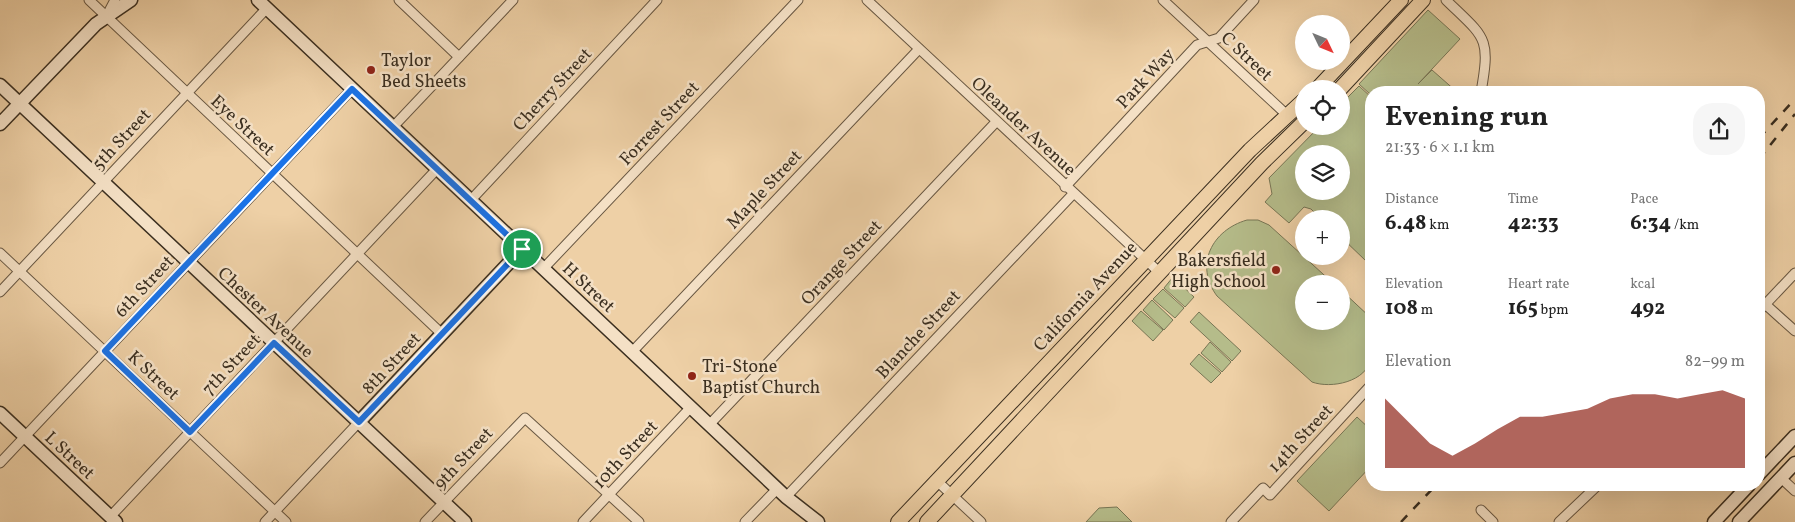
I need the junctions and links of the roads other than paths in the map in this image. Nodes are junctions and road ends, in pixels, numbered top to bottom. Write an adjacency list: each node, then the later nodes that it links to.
1 (89, 0): 15 (street, Eye Street)
2 (115, 0): 15 (street)
3 (131, 0): 15 (street)
4 (399, 0): 18 (street)
5 (513, 0): 18 (street)
6 (657, 0): 37 (street, Cherry Street)
7 (798, 0): 43 (street, Forrest Street)
8 (867, 0): 17 (street, Oleander Avenue)
9 (1163, 0): 16 (street, C Street)
10 (1254, 0): 16 (street, Park Way)
11 (1401, 0): 19 (main road)
12 (1423, 0): 20 (main road)
13 (1446, 0): 22 (street)
14 (262, 4): 23 (street, H Street); 24 (street, 5th Street)
15 (106, 16): 24 (street, Eye Street); 25 (street)
16 (1208, 41): 27 (street, C Street); 35 (street, Park Way)
17 (919, 49): 28 (street, Oleander Avenue); 54 (street, Maple Street)
18 (459, 57): 30 (street)
19 (1325, 80)
20 (1348, 80)
21 (0, 86): 25 (street, Chester Avenue)
22 (1482, 86)
23 (352, 89): 30 (street, H Street); 33 (street, 6th Street)
24 (186, 94): 33 (street, Eye Street); 34 (street, 5th Street)
25 (20, 104): 29 (street); 34 (street, Chester Avenue)
26 (1295, 108): 27 (main road, California Avenue)
27 (1287, 115): 41 (main road, California Avenue)
28 (996, 122): 35 (street, Oleander Avenue); 59 (street, Orange Street)
29 (0, 124)
30 (393, 127): 32 (street, H Street)
31 (1295, 131): 45 (main road)
32 (437, 169): 37 (street, H Street); 40 (street, 7th Street)
33 (272, 174): 40 (street, Eye Street); 42 (street, 6th Street)
34 (103, 182): 42 (street, Chester Avenue); 44 (street, 5th Street)
35 (1065, 186): 36 (street, Oleander Avenue)
36 (1073, 194): 41 (street, Oleander Avenue); 71 (street, Blanche Street)
37 (471, 200): 38 (street, H Street)
38 (522, 249): 43 (street, H Street); 51 (street, 8th Street)
39 (0, 252): 44 (street, K Street)
40 (357, 254): 51 (street, Eye Street); 52 (street, 7th Street)
41 (1145, 260): 45 (street, Oleander Avenue); 67 (main road, California Avenue)
42 (188, 262): 52 (street, Chester Avenue); 53 (street, 6th Street)
43 (544, 269): 54 (street, H Street)
44 (20, 271): 47 (street, 5th Street); 53 (street, K Street)
45 (1160, 273): 73 (main road)
46 (1795, 273): 48 (street)
47 (0, 292)
48 (1765, 305)
49 (1765, 310): 50 (street)
50 (1795, 331)
51 (442, 334): 58 (street, 8th Street)
52 (274, 343): 58 (street, Chester Avenue); 60 (street, 7th Street)
53 (105, 351): 60 (street, K Street); 61 (street, 6th Street)
54 (632, 352): 56 (street, H Street)
55 (1365, 391): 90 (street, 14th Street)
56 (691, 407): 59 (street, H Street); 72 (street, 10th Street)
57 (0, 413): 61 (street, L Street)
58 (359, 422): 74 (street, Chester Avenue); 76 (street, 8th Street)
59 (710, 425): 71 (street, H Street)
60 (190, 432): 76 (street, K Street); 77 (street, 7th Street)
61 (25, 436): 63 (street, 6th Street); 77 (street, L Street)
62 (1795, 436): 65 (street)
63 (0, 463)
64 (1795, 463): 66 (street)
65 (1765, 468)
66 (1781, 478): 70 (street); 94 (street)
67 (937, 481): 73 (street); 87 (main road, California Avenue)
68 (1592, 491): 92 (street)
69 (1743, 491): 93 (street)
70 (1795, 491)
71 (782, 493): 84 (street, Blanche Street); 85 (street, H Street); 86 (street, H Street)
72 (609, 494): 74 (street, 9th Street); 82 (street, 10th Street); 83 (street)
73 (952, 495): 88 (main road); 89 (street)
74 (444, 502): 80 (street, 9th Street); 81 (street, Chester Avenue)
75 (1481, 510): 91 (street)
76 (275, 511): 78 (street, 8th Street); 79 (street, K Street)
77 (113, 519)
78 (265, 522)
79 (286, 522)
80 (425, 522)
81 (465, 522)
82 (583, 522)
83 (639, 522)
84 (745, 522)
85 (805, 522)
86 (818, 522)
87 (898, 522)
88 (927, 522)
89 (981, 522)
90 (1231, 522)
91 (1493, 522)
92 (1559, 522)
93 (1714, 522)
94 (1739, 522)

